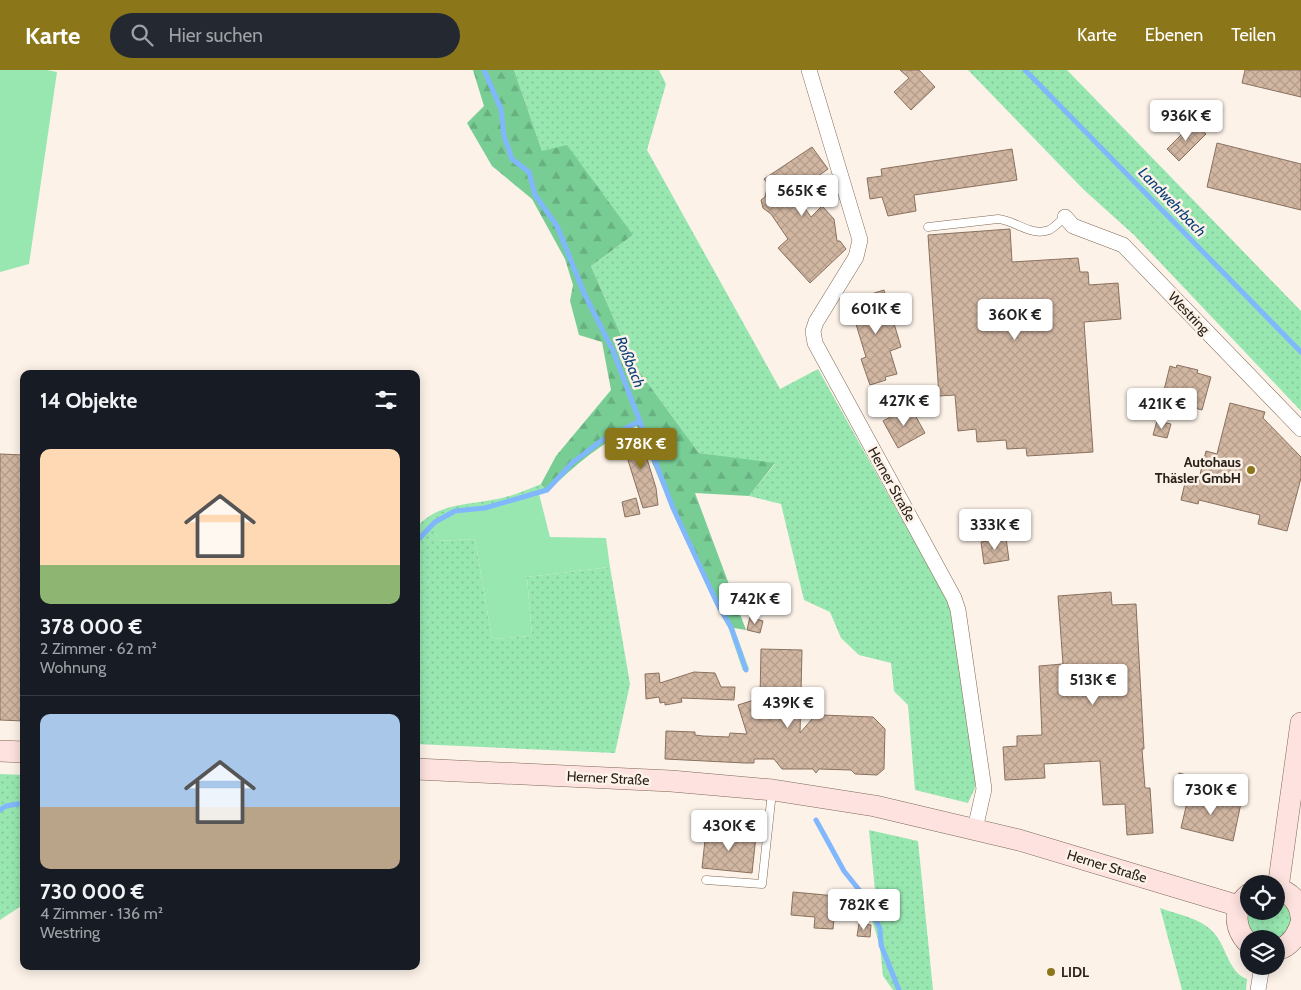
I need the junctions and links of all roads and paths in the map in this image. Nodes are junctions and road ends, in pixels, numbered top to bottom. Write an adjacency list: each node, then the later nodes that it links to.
1 (809, 70): 12 (street, Herner Straße)
2 (1064, 217): 3 (lane); 4 (street, Westring)
3 (928, 227)
4 (1301, 429)
5 (1301, 723): 8 (main road)
6 (0, 751): 7 (main road)
7 (20, 752)
8 (1298, 760): 11 (main road)
9 (420, 769): 10 (main road, Herner Straße)
10 (772, 790): 12 (main road, Herner Straße); 14 (lane)
11 (1296, 796): 13 (main road)
12 (975, 829): 16 (main road, Herner Straße)
13 (1280, 875)
14 (706, 880)
15 (1285, 892): 17 (main road)
16 (1240, 899)
17 (1301, 916)
18 (1240, 918): 20 (main road)
19 (1301, 924): 21 (main road)
20 (1240, 930)
21 (1285, 946)
22 (1260, 975): 23 (street)
23 (1258, 990)

